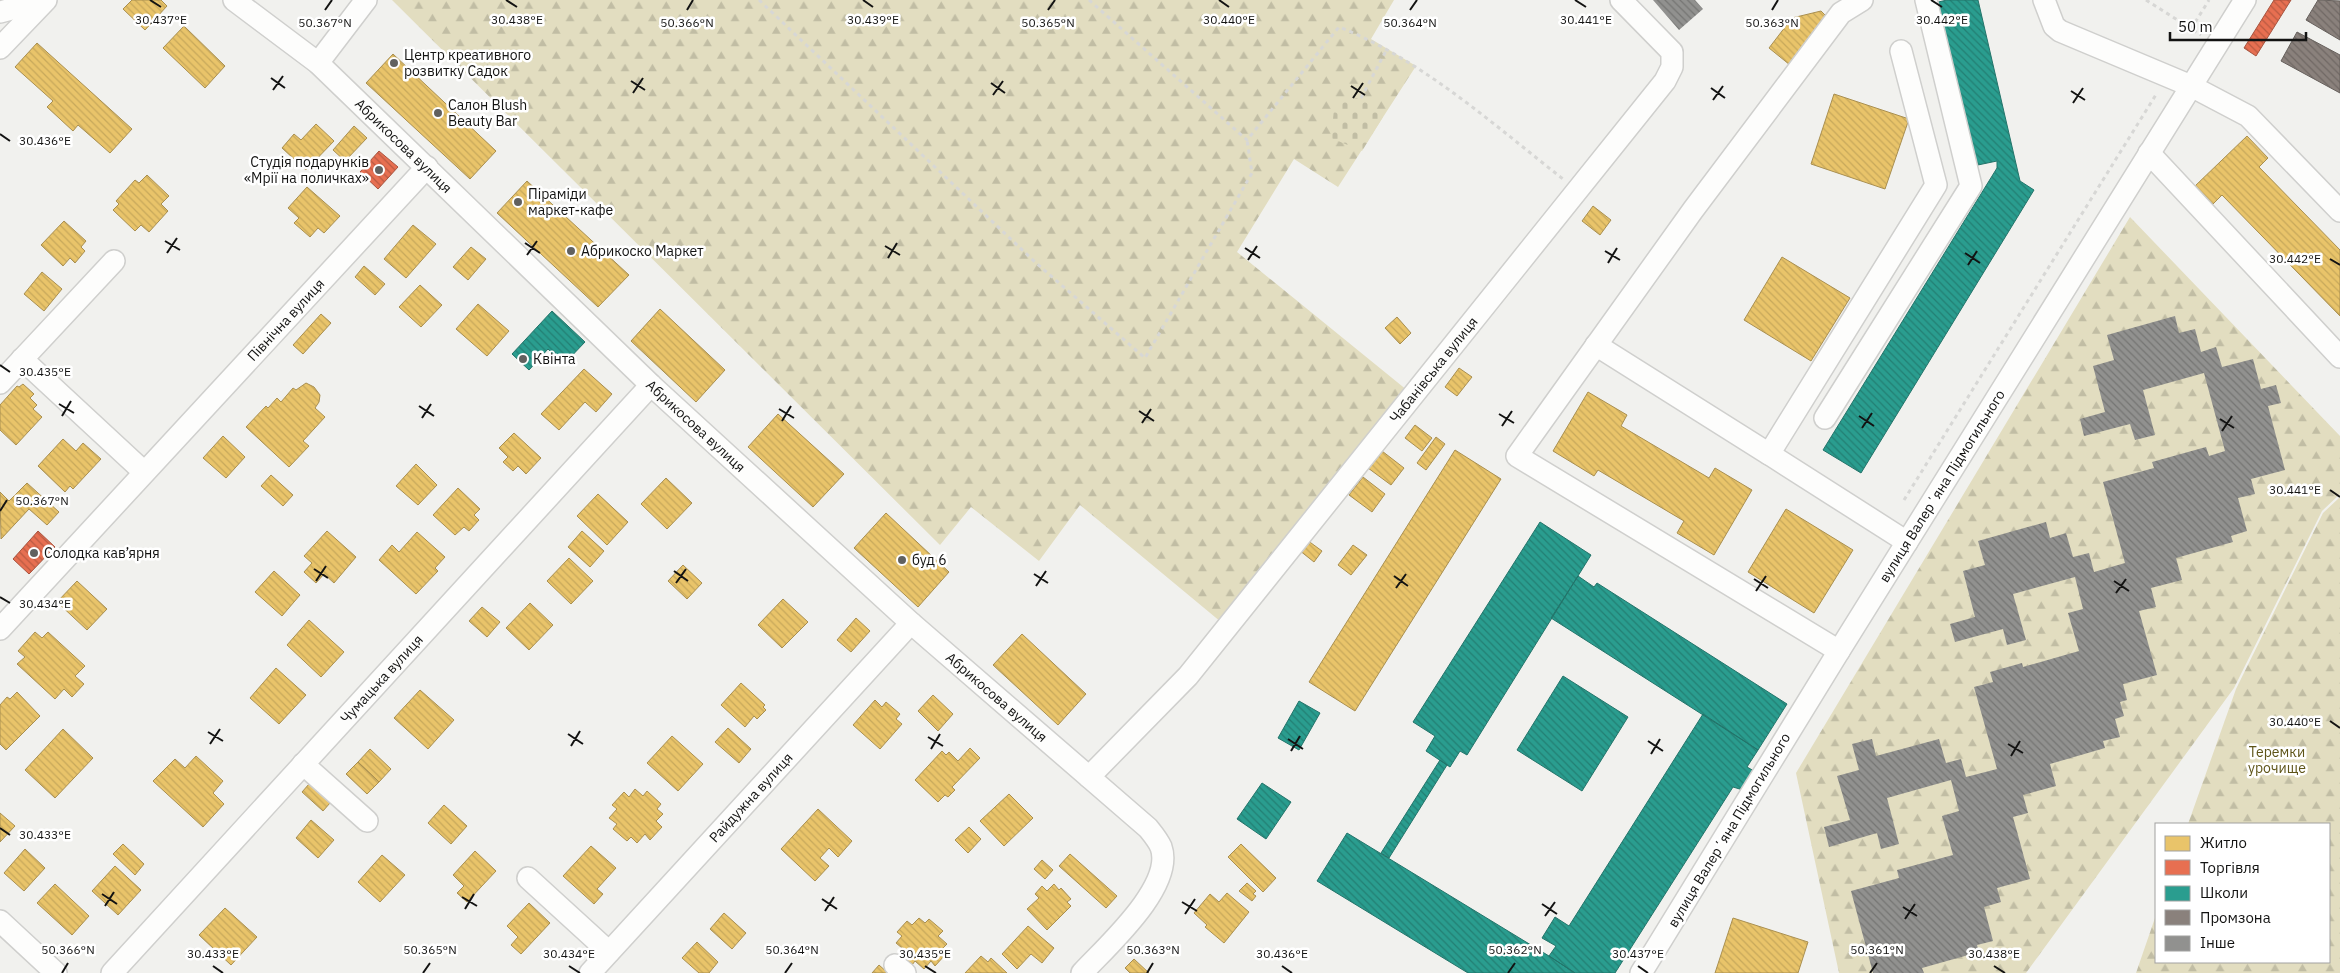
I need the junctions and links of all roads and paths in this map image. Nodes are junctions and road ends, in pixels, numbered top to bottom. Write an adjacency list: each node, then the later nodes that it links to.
1 (46, 0): 13 (street); 16 (street)
2 (234, 0): 19 (street, Абрикосова вулиця)
3 (366, 0): 19 (street)
4 (759, 0): 23 (path)
5 (1089, 0): 23 (path)
6 (1621, 0): 26 (street, Чабанівська вулиця)
7 (1862, 0): 29 (street)
8 (1926, 0): 34 (street)
9 (2044, 0): 20 (street)
10 (2146, 0): 14 (path)
11 (2209, 0): 14 (path)
12 (2245, 0): 15 (street, вулиця Валерʼяна Підмогильного)
13 (0, 12)
14 (2191, 29): 15 (path)
15 (2216, 45): 21 (street, вулиця Валерʼяна Підмогильного)
16 (0, 48)
17 (1387, 49): 22 (path); 23 (path); 26 (path)
18 (1901, 52): 35 (street)
19 (318, 63): 25 (street, Абрикосова вулиця)
20 (2167, 77): 21 (street); 37 (path)
21 (2191, 86): 24 (street, вулиця Валерʼяна Підмогильного); 27 (street)
22 (1361, 98)
23 (1247, 140)
24 (2149, 153): 30 (street); 38 (street, вулиця Валерʼяна Підмогильного)
25 (427, 166): 33 (street, Абрикосова вулиця); 36 (street, Північна вулиця)
26 (1578, 190): 43 (street, Чабанівська вулиця)
27 (2340, 211)
28 (114, 261): 31 (street)
29 (1596, 345): 35 (street); 41 (street)
30 (2340, 357)
31 (22, 359): 32 (street); 36 (street)
32 (0, 383)
33 (652, 385): 39 (street, Абрикосова вулиця); 42 (street, Чумацька вулиця)
34 (1825, 418)
35 (1769, 454): 38 (street)
36 (144, 472): 40 (street, Північна вулиця)
37 (1904, 500)
38 (1907, 542): 41 (street, вулиця Валерʼяна Підмогильного)
39 (911, 623): 43 (street, Абрикосова вулиця); 47 (street, Райдужна вулиця)
40 (0, 629)
41 (1838, 651): 52 (street, вулиця Валерʼяна Підмогильного)
42 (304, 764): 44 (street); 49 (street, Чумацька вулиця)
43 (1089, 777): 51 (street, Абрикосова вулиця)
44 (367, 821)
45 (528, 878): 47 (street)
46 (0, 921): 48 (street)
47 (609, 952): 50 (street, Райдужна вулиця)
48 (56, 973)
49 (112, 973)
50 (590, 973)
51 (1082, 973)
52 (1641, 973)

